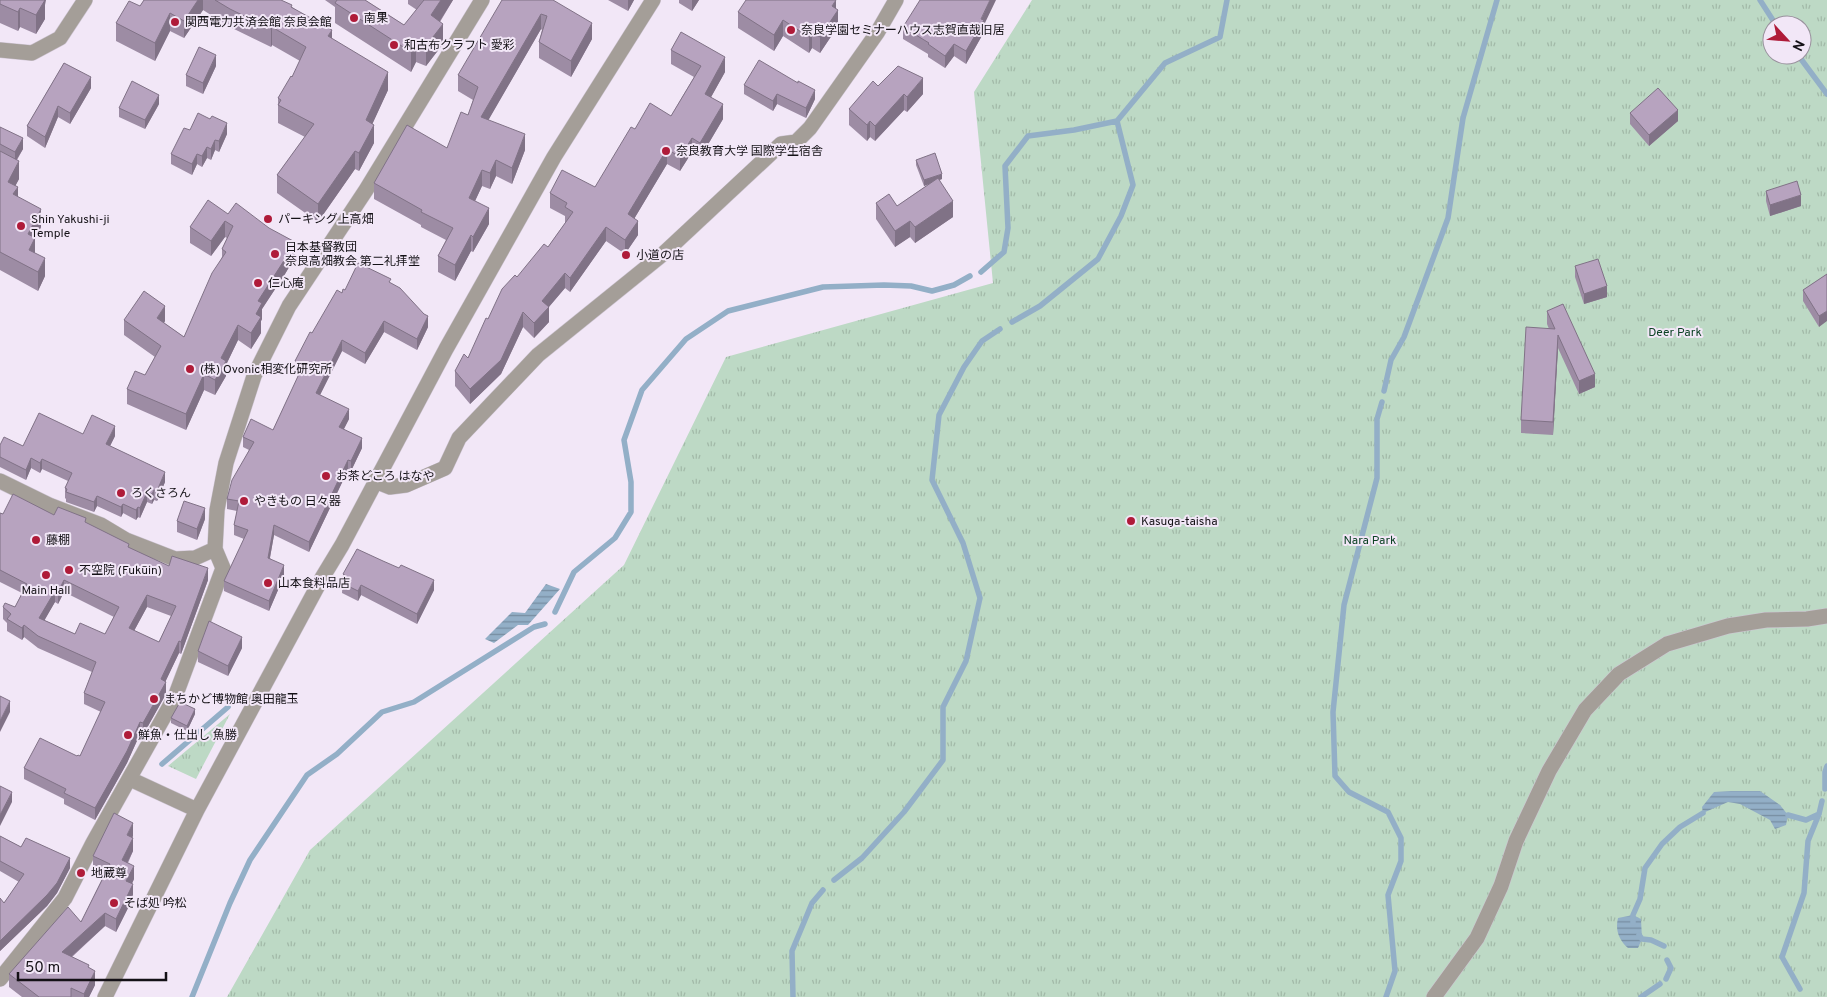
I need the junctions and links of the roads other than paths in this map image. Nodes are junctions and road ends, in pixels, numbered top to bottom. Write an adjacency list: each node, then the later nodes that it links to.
1 (85, 0): 5 (street)
2 (482, 0): 8 (street)
3 (653, 0): 7 (street)
4 (896, 0): 7 (street)
5 (0, 50)
6 (0, 481): 8 (street)
7 (375, 481): 11 (street)
8 (215, 549): 10 (street)
9 (1827, 616): 14 (street)
10 (130, 779): 11 (street); 12 (street)
11 (196, 810): 13 (street)
12 (0, 979)
13 (105, 997)
14 (1434, 997)

